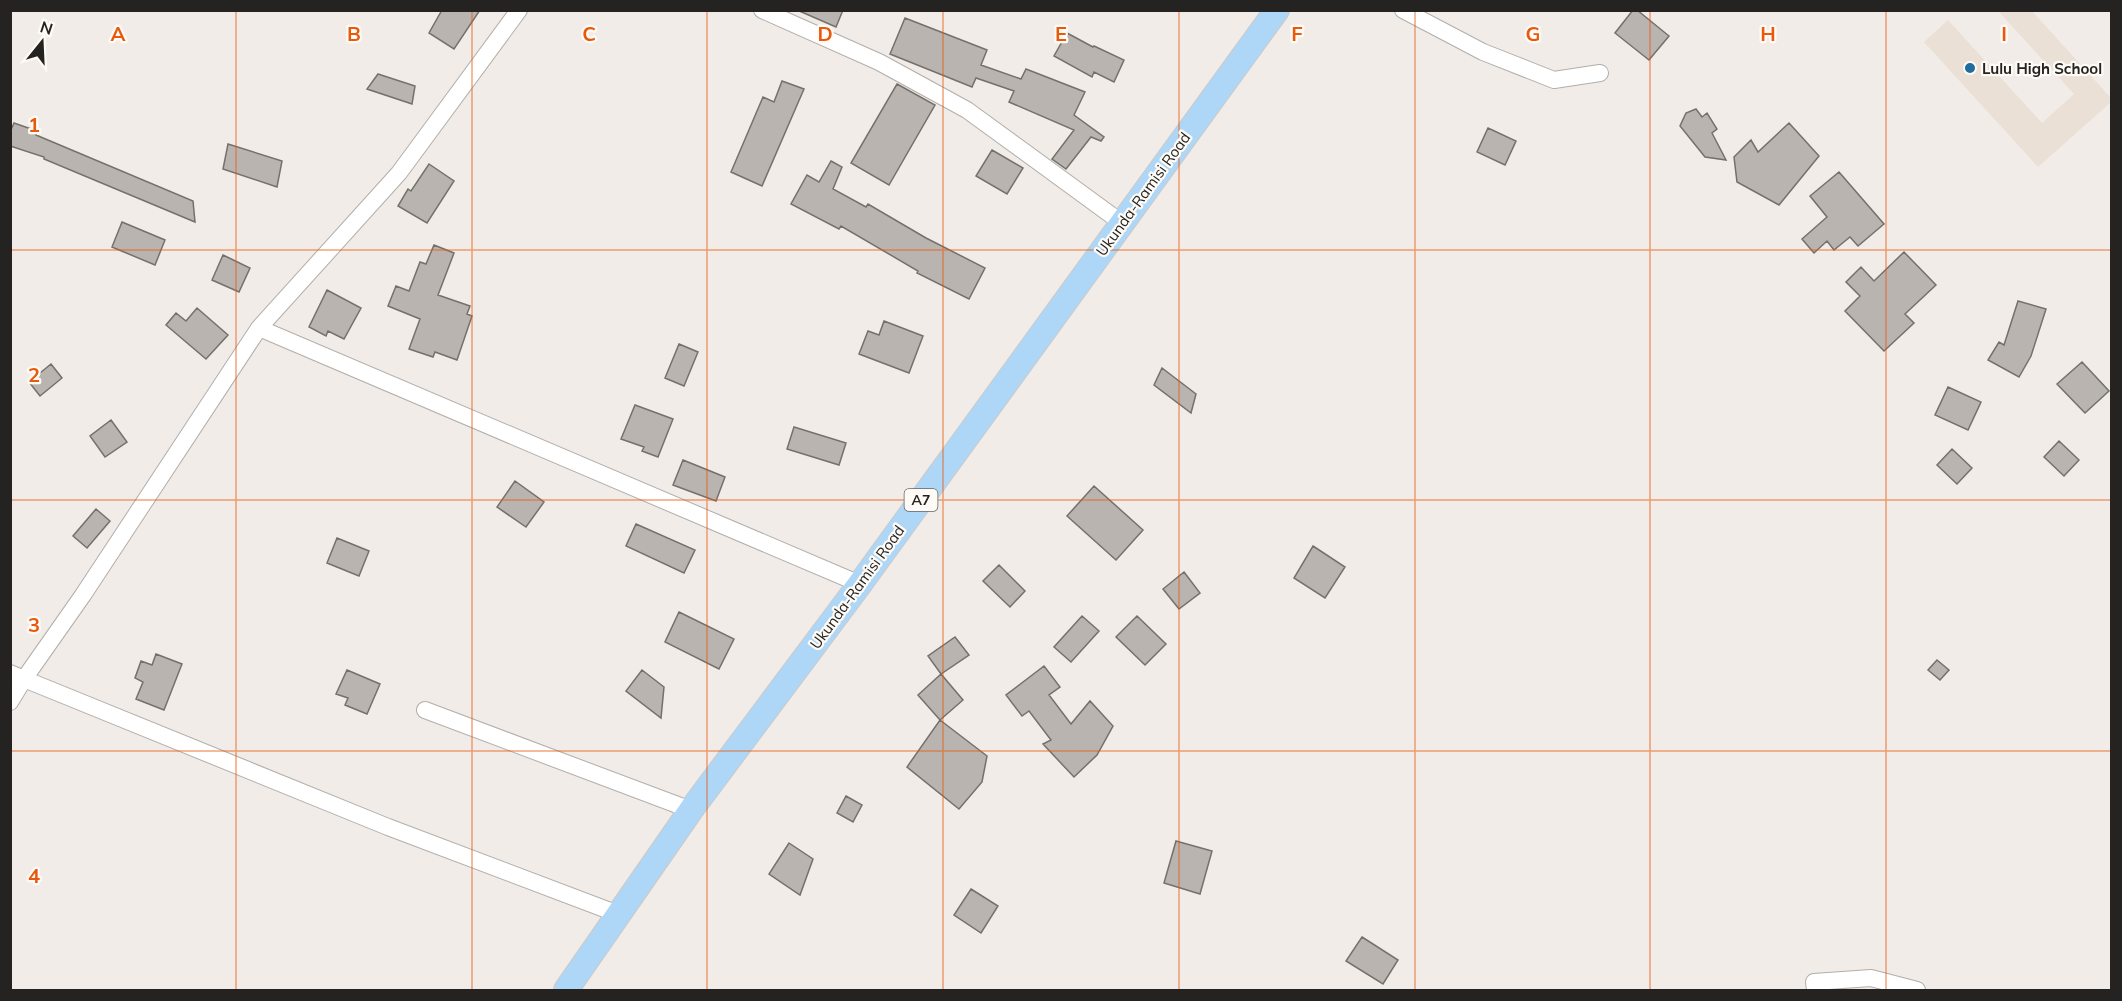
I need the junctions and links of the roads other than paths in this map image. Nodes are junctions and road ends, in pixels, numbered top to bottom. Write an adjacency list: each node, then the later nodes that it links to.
1 (519, 10): 7 (street)
2 (762, 10): 6 (street)
3 (1277, 10): 6 (highway, Ukunda-Ramisi Road / A7)
4 (1403, 10): 5 (street)
5 (1600, 73)
6 (1122, 223): 8 (highway, Ukunda-Ramisi Road / A7)
7 (259, 328): 8 (street); 9 (street)
8 (860, 584): 12 (highway, Ukunda-Ramisi Road / A7)
9 (17, 676): 10 (street); 13 (street)
10 (10, 702)
11 (425, 710): 12 (street)
12 (691, 810): 13 (highway, Ukunda-Ramisi Road / A7)
13 (618, 914): 14 (highway, Ukunda-Ramisi Road / A7)
14 (566, 990)
15 (1815, 990): 16 (street)
16 (1917, 990)

